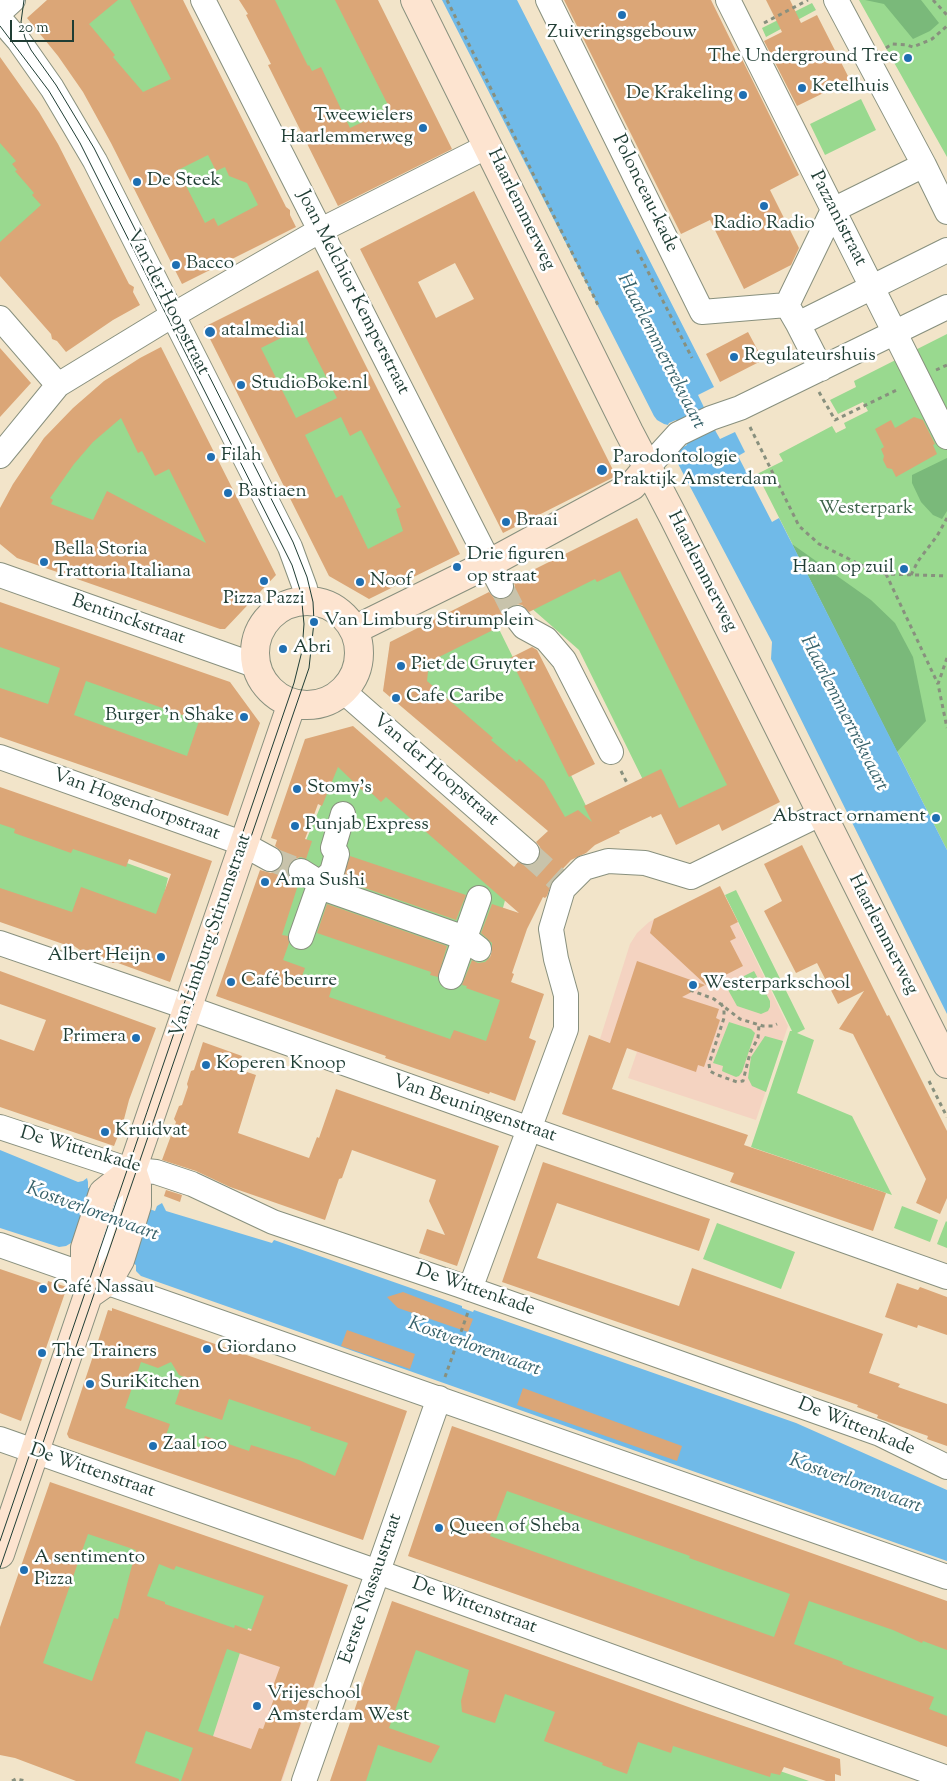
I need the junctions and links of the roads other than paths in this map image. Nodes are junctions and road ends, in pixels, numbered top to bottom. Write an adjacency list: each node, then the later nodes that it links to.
1 (13, 0): 7 (street)
2 (203, 0): 13 (street, Joan Melchior Kemperstraat)
3 (415, 0): 9 (street, Haarlemmerweg)
4 (548, 0): 17 (street, Polonceau-kade)
5 (728, 0): 11 (street, Pazzanistraat)
6 (836, 0): 10 (street)
7 (0, 12)
8 (0, 18): 18 (street, Van der Hoopstraat)
9 (488, 146): 13 (street); 25 (street, Haarlemmerweg)
10 (924, 165): 11 (street); 12 (street)
11 (834, 210): 15 (street, Pazzanistraat); 17 (street)
12 (947, 212)
13 (320, 231): 18 (street); 26 (street, Joan Melchior Kemperstraat)
14 (947, 250): 15 (street)
15 (872, 288): 17 (street); 20 (street, Pazzanistraat)
16 (947, 307): 20 (street)
17 (792, 314): 21 (street)
18 (173, 315): 22 (street); 28 (street, Van der Hoopstraat)
19 (0, 318): 22 (street)
20 (896, 332): 21 (street); 23 (street, Pazzanistraat)
21 (815, 372): 25 (street)
22 (58, 385): 24 (street)
23 (947, 437)
24 (0, 456)
25 (648, 467): 26 (street); 36 (street, Haarlemmerweg)
26 (496, 574): 30 (street)
27 (0, 575): 31 (street, Bentinckstraat)
28 (306, 602): 30 (street); 31 (street)
29 (517, 618): 34 (street)
30 (354, 630): 32 (street)
31 (257, 666): 33 (street)
32 (343, 691): 33 (street); 39 (street, Van der Hoopstraat)
33 (292, 703): 38 (street, Van Limburg Stirumstraat)
34 (611, 752)
35 (0, 757): 38 (street, Van Hogendorpstraat)
36 (822, 813): 48 (street, Haarlemmerweg); 50 (street)
37 (343, 814): 41 (street)
38 (243, 844): 40 (street, Van Hogendorpstraat); 47 (street, Van Limburg Stirumstraat)
39 (527, 852)
40 (270, 859)
41 (311, 877): 43 (street); 45 (street)
42 (479, 898): 45 (street)
43 (301, 937)
44 (0, 943): 47 (street, Van Beuningenstraat)
45 (472, 943): 46 (street)
46 (451, 977)
47 (187, 1007): 50 (street, Van Beuningenstraat); 51 (street, Van Limburg Stirumstraat)
48 (947, 1064)
49 (0, 1127): 51 (street, De Wittenkade)
50 (529, 1129): 55 (street, Van Beuningenstraat); 56 (street)
51 (132, 1170): 52 (street); 56 (street, De Wittenkade)
52 (120, 1199): 54 (street); 54 (street)
53 (0, 1245): 54 (street)
54 (98, 1270): 57 (street); 59 (street)
55 (947, 1277)
56 (469, 1300): 60 (street, De Wittenkade)
57 (439, 1398): 62 (street, Eerste Nassaustraat); 63 (street)
58 (0, 1439): 59 (street, De Wittenstraat)
59 (35, 1451): 61 (street); 62 (street, De Wittenstraat)
60 (947, 1467)
61 (0, 1554)
62 (378, 1572): 64 (street, De Wittenstraat); 65 (street, Eerste Nassaustraat)
63 (947, 1577)
64 (947, 1778)
65 (304, 1781)

